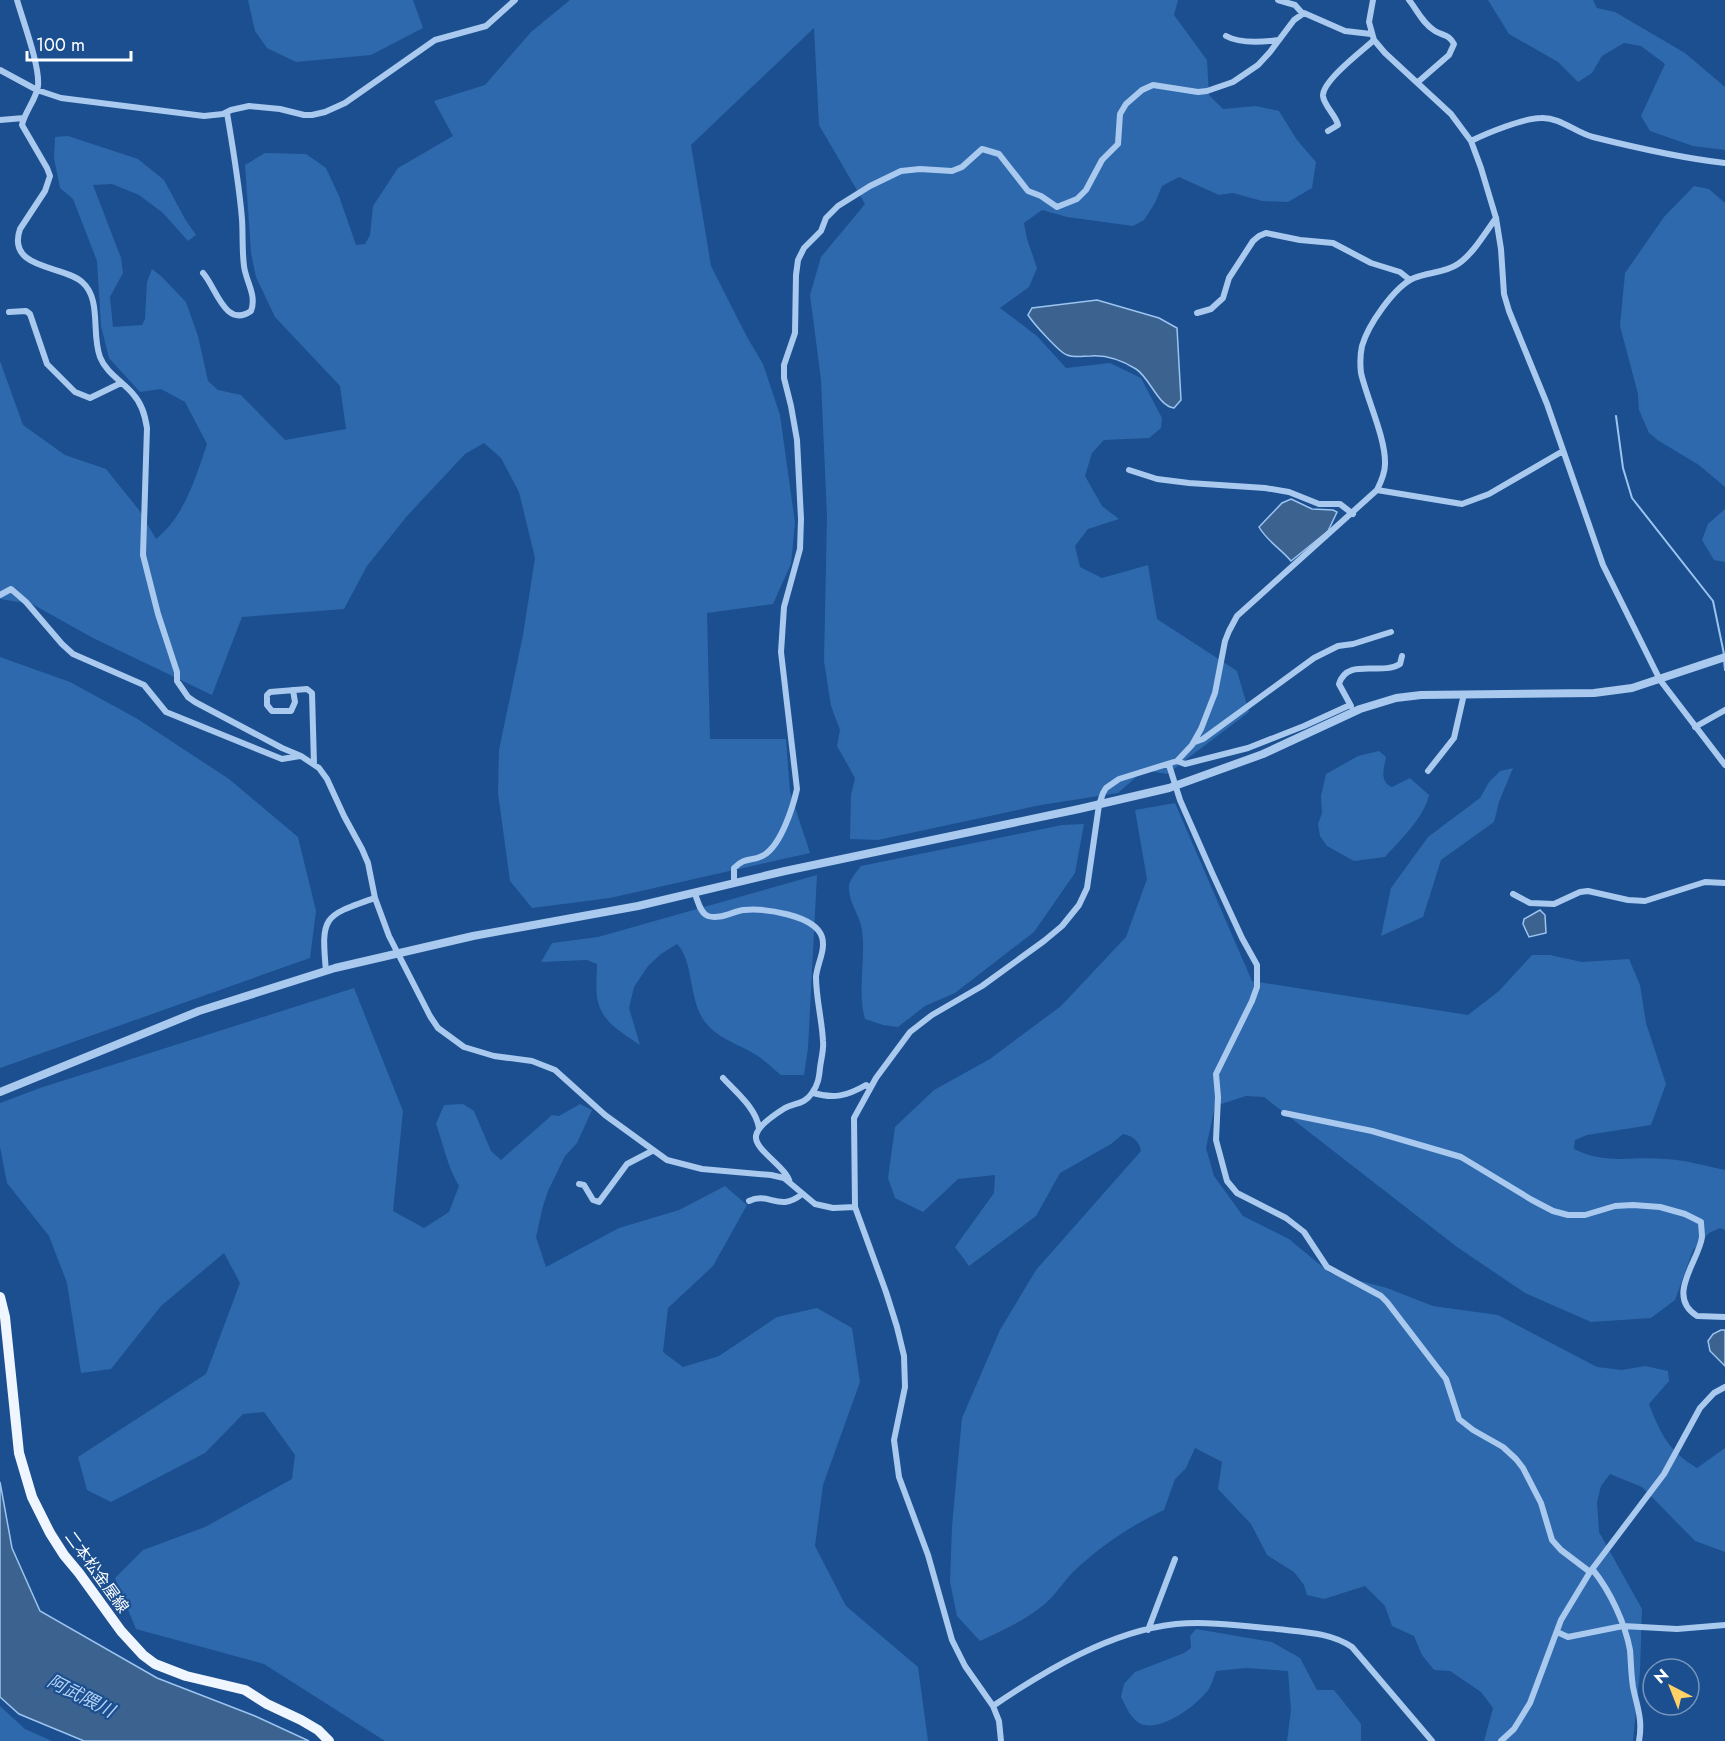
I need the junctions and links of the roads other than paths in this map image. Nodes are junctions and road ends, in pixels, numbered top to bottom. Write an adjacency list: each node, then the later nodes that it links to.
1 (17, 0): 12 (street)
2 (515, 0): 13 (street)
3 (1278, 0): 6 (street)
4 (1373, 0): 8 (street)
5 (1409, 0): 11 (street)
6 (1303, 14): 8 (street); 9 (street)
7 (1226, 36): 9 (street)
8 (1372, 37): 11 (street); 16 (street)
9 (1279, 40): 47 (street)
10 (0, 70): 12 (street)
11 (1418, 82): 17 (street)
12 (37, 90): 13 (street); 14 (street)
13 (226, 112): 20 (street)
14 (24, 118): 15 (street); 24 (street)
15 (0, 120)
16 (1328, 131)
17 (1471, 141): 18 (street); 19 (street)
18 (1725, 163)
19 (1496, 218): 21 (street); 25 (street)
20 (203, 273)
21 (1410, 280): 23 (street); 27 (street)
22 (9, 312): 24 (street)
23 (1197, 313)
24 (121, 383): 40 (street)
25 (1563, 451): 27 (street); 33 (street)
26 (1129, 470): 28 (street)
27 (1377, 490): 28 (street)
28 (1353, 514): 39 (street)
29 (0, 595): 40 (street)
30 (1391, 632): 39 (street)
31 (1402, 656): 36 (street)
32 (1725, 657): 33 (street)
33 (1660, 680): 35 (street); 38 (street)
34 (293, 690): 34 (street); 42 (street)
35 (1464, 694): 36 (street); 45 (street)
36 (1353, 708): 41 (street); 46 (street)
37 (1725, 710): 38 (street)
38 (1695, 727): 44 (street)
39 (1194, 742): 41 (street)
40 (301, 756): 42 (street)
41 (1177, 761): 43 (street)
42 (314, 764): 51 (street)
43 (1169, 765): 46 (street); 69 (street)
44 (1725, 765)
45 (1428, 771)
46 (1099, 805): 47 (street); 54 (street)
47 (734, 883): 49 (street)
48 (1725, 883): 50 (street)
49 (695, 894): 52 (street); 56 (street)
50 (1513, 894)
51 (375, 898): 52 (street); 59 (street)
52 (326, 971): 55 (street)
53 (723, 1078): 58 (street)
54 (870, 1088): 56 (street); 64 (street)
55 (0, 1092)
56 (813, 1093): 58 (street)
57 (1284, 1113): 66 (street)
58 (759, 1128): 60 (street)
59 (652, 1151): 60 (street); 61 (street)
60 (790, 1183): 62 (street)
61 (579, 1184)
62 (802, 1194): 63 (street); 64 (street)
63 (749, 1201)
64 (855, 1207): 74 (street)
65 (0, 1297): 75 (main road, 二本松金屋線)
66 (1725, 1317)
67 (1725, 1387): 69 (street)
68 (1175, 1559): 72 (street)
69 (1591, 1571): 71 (street); 73 (street)
70 (1725, 1625): 71 (street)
71 (1623, 1626): 73 (street); 79 (street)
72 (1148, 1630): 74 (street); 77 (street)
73 (1557, 1632): 78 (street)
74 (993, 1706): 76 (street)
75 (329, 1741)
76 (1001, 1741)
77 (1432, 1741)
78 (1500, 1741)
79 (1639, 1741)

